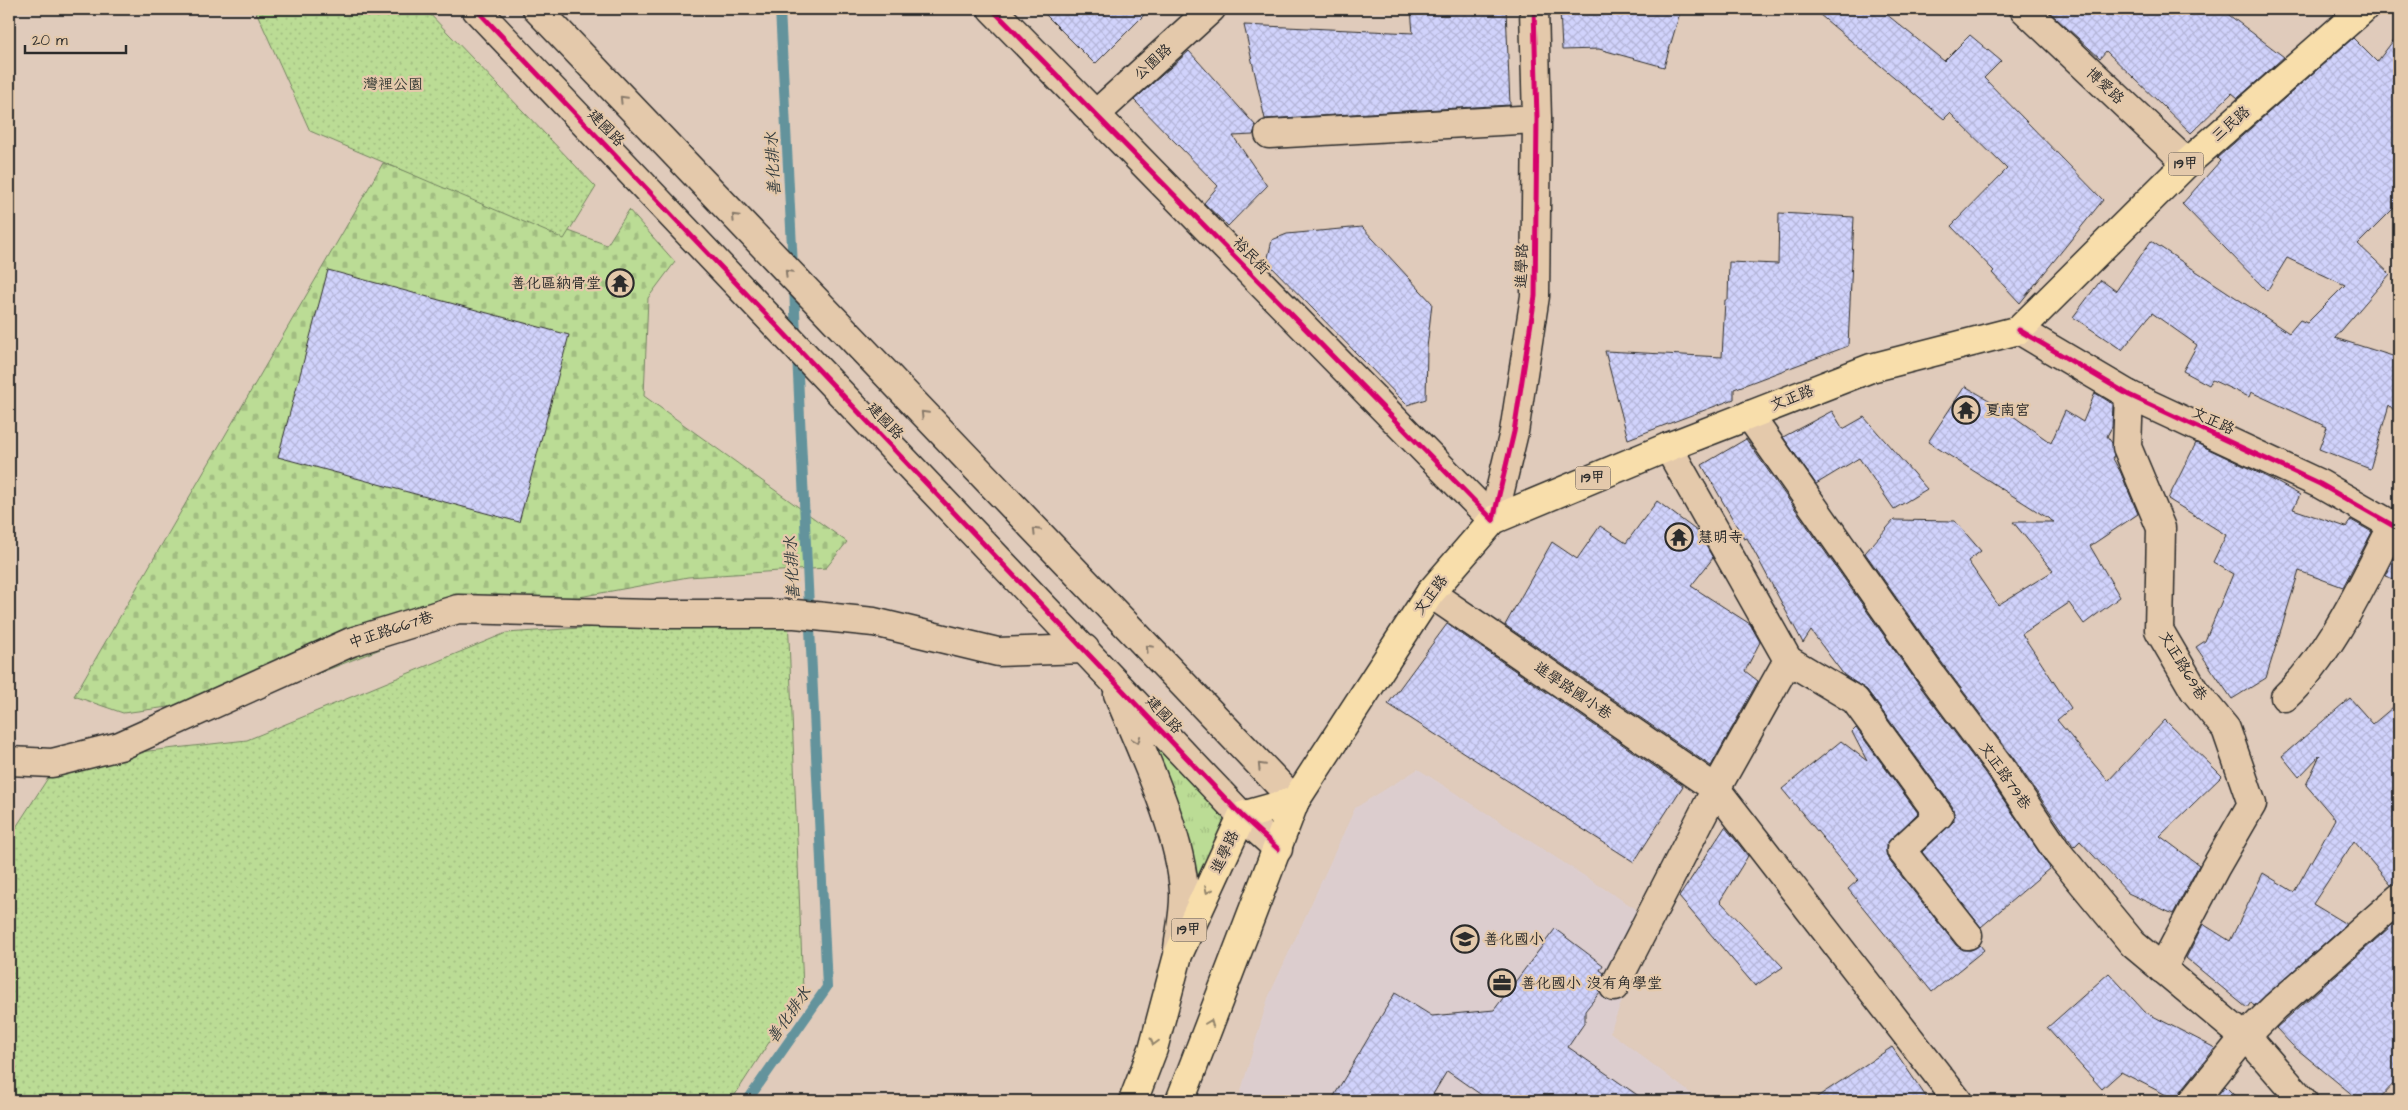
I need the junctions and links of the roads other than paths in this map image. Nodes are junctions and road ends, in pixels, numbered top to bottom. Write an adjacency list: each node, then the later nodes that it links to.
1 (476, 9): 19 (street, 建國路)
2 (537, 9): 25 (street, one-way to 2)
3 (992, 9): 8 (street, 裕民街)
4 (1211, 9): 8 (street, 公園路)
5 (1534, 9): 9 (street, 進學路)
6 (2024, 9): 11 (street, 博愛路)
7 (2363, 9): 11 (main road, 三民路 / 19甲)
8 (1095, 115): 16 (street, 裕民街)
9 (1537, 119): 10 (street); 16 (street, 進學路)
10 (1269, 134)
11 (2187, 163): 12 (main road, 三民路 / 19甲)
12 (2019, 330): 13 (street, 文正路); 14 (main road, 文正路 / 19甲)
13 (2128, 395): 17 (street, 文正路); 31 (street, 文正路69巷)
14 (1748, 415): 15 (main road, 文正路 / 19甲); 31 (street, 文正路79巷)
15 (1668, 447): 16 (main road, 文正路 / 19甲); 20 (street)
16 (1493, 520): 18 (main road, 文正路 / 19甲)
17 (2396, 528): 22 (street)
18 (1430, 593): 24 (street, 進學路國小巷); 25 (main road, 文正路 / 19甲)
19 (1085, 649): 21 (street, 建國路); 23 (street, 中正路667巷)
20 (1788, 660): 24 (street); 29 (street)
21 (1112, 679): 26 (street, 建國路); 30 (street, one-way to 30)
22 (2284, 697)
23 (9, 761)
24 (1716, 789): 32 (street); 36 (street)
25 (1295, 801): 26 (main road, 進學路); 27 (main road, 19甲)
26 (1242, 816): 27 (street, 建國路); 30 (main road, 進學路 / 19甲, one-way to 30)
27 (1278, 849): 35 (main road, 19甲, one-way to 27)
28 (2399, 898): 33 (street)
29 (1968, 935)
30 (1178, 955): 34 (main road, 進學路 / 19甲, one-way to 34)
31 (2162, 969): 33 (street, 文正路79巷)
32 (1614, 987)
33 (2244, 1038): 37 (street); 38 (street, 文正路79巷)
34 (1132, 1101)
35 (1180, 1101)
36 (1958, 1101)
37 (2193, 1101)
38 (2303, 1101)

